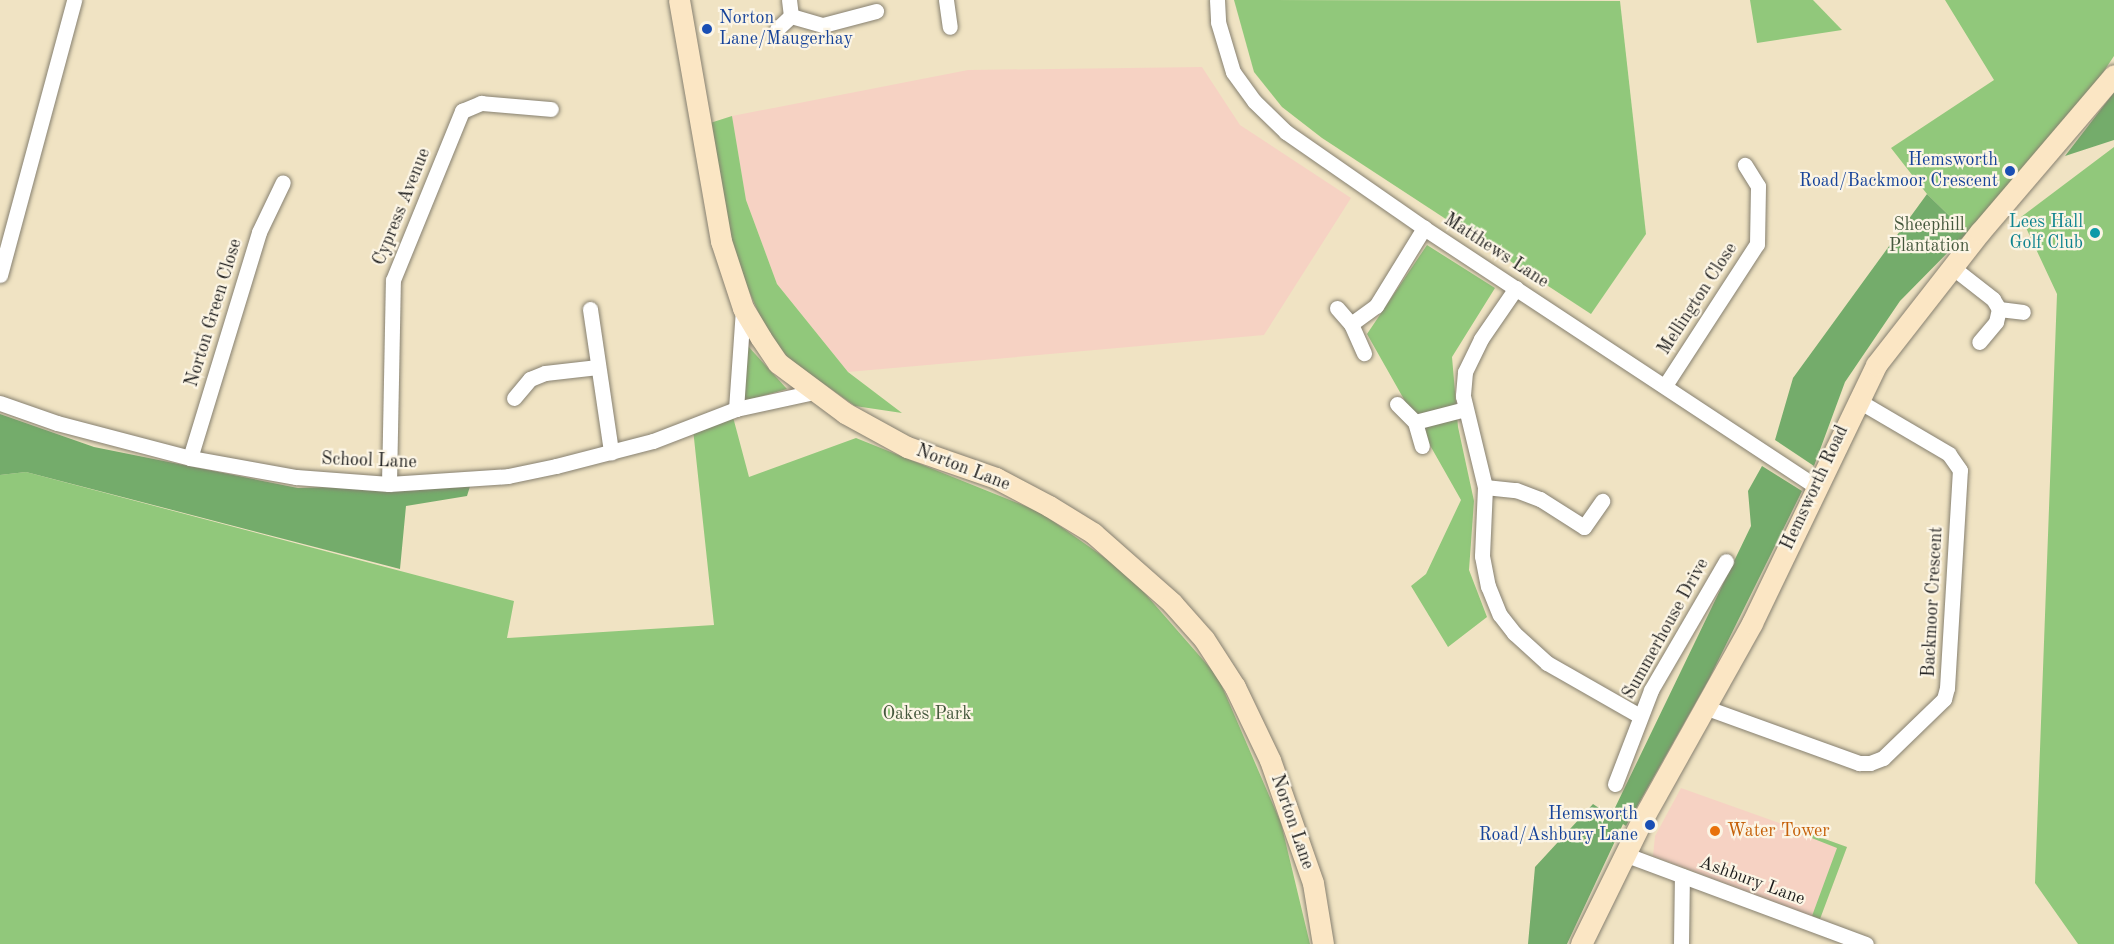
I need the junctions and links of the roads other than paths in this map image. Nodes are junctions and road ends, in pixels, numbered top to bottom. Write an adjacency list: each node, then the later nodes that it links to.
1 (74, 0): 16 (street)
2 (679, 0): 18 (street, Norton Lane)
3 (789, 0): 7 (street)
4 (946, 0): 8 (street)
5 (1217, 0): 14 (street, Matthews Lane)
6 (876, 11): 7 (street)
7 (791, 16): 9 (street)
8 (950, 27)
9 (777, 29)
10 (2114, 75): 15 (street, Hemsworth Road)
11 (550, 109): 39 (street, Cypress Avenue)
12 (1745, 165): 27 (street, Mellington Close)
13 (283, 182): 38 (street, Norton Green Close)
14 (1424, 228): 17 (street, Matthews Lane); 23 (street)
15 (1952, 267): 21 (street); 30 (street, Hemsworth Road)
16 (0, 276)
17 (1516, 288): 27 (street, Matthews Lane); 34 (street, Summerhouse Drive)
18 (743, 308): 28 (street, Norton Lane); 33 (street)
19 (1337, 308): 23 (street)
20 (590, 309): 26 (street)
21 (1999, 309): 22 (street); 24 (street)
22 (2023, 312)
23 (1351, 324): 25 (street)
24 (1979, 342)
25 (1364, 353)
26 (598, 367): 29 (street); 37 (street)
27 (1666, 384): 40 (street, Matthews Lane)
28 (813, 392): 33 (street, School Lane); 49 (street, Norton Lane)
29 (514, 398)
30 (1857, 400): 40 (street, Hemsworth Road); 44 (street, Backmoor Crescent)
31 (0, 403): 38 (street, School Lane)
32 (1397, 404): 35 (street)
33 (736, 409): 37 (street, School Lane)
34 (1466, 409): 35 (street); 41 (street, Summerhouse Drive)
35 (1415, 422): 36 (street)
36 (1422, 446)
37 (610, 452): 39 (street, School Lane)
38 (190, 458): 39 (street, School Lane)
39 (389, 484)
40 (1816, 486): 44 (street, Hemsworth Road)
41 (1485, 487): 42 (street); 45 (street, Summerhouse Drive)
42 (1602, 501)
43 (1726, 561): 45 (street, Summerhouse Drive)
44 (1707, 708): 47 (street, Hemsworth Road)
45 (1640, 716): 46 (street, Summerhouse Drive)
46 (1615, 784)
47 (1624, 854): 48 (street, Ashbury Lane); 50 (street, Hemsworth Road)
48 (1682, 876): 51 (street); 52 (street, Ashbury Lane)
49 (1323, 944)
50 (1581, 944)
51 (1681, 944)
52 (1866, 944)

